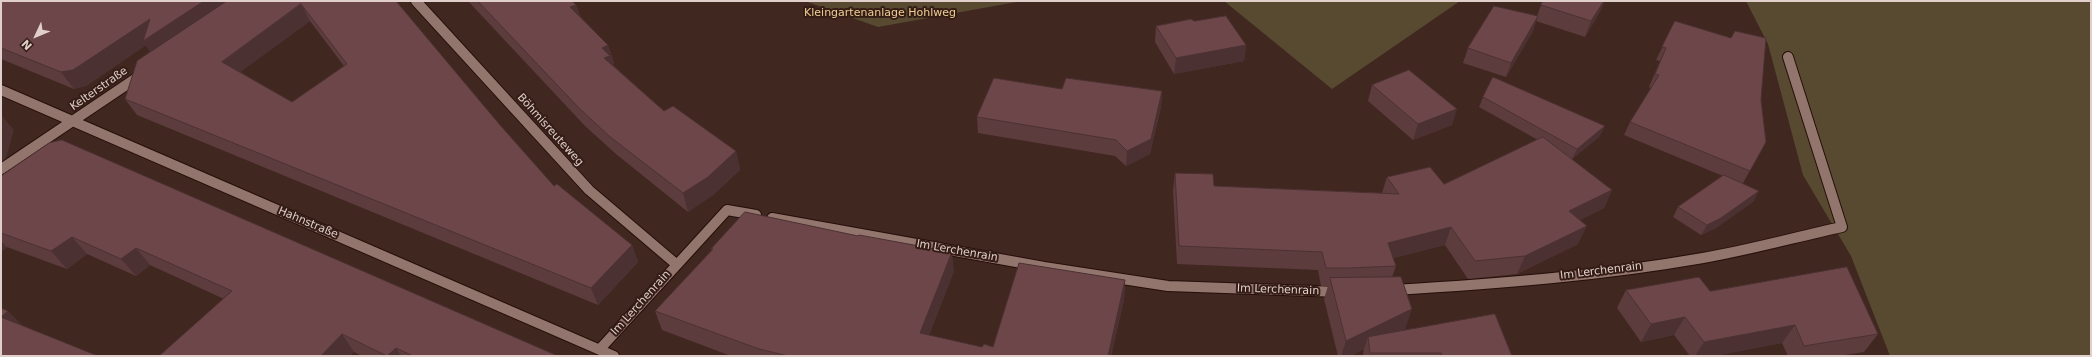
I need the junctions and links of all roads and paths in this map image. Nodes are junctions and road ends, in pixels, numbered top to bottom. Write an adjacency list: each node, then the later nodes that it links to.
1 (416, 1): 7 (street, Böhmisreuteweg)
2 (1788, 57): 8 (street, Im Lerchenrain)
3 (151, 68): 5 (street, Kelterstraße)
4 (1, 90): 5 (street, Hahnstraße)
5 (74, 121): 6 (street, Kelterstraße); 10 (street, Hahnstraße)
6 (1, 168)
7 (676, 264): 9 (street, Im Lerchenrain); 10 (street, Im Lerchenrain)
8 (1383, 291)
9 (1352, 292)
10 (600, 350): 11 (street, Hahnstraße)
11 (614, 356)

